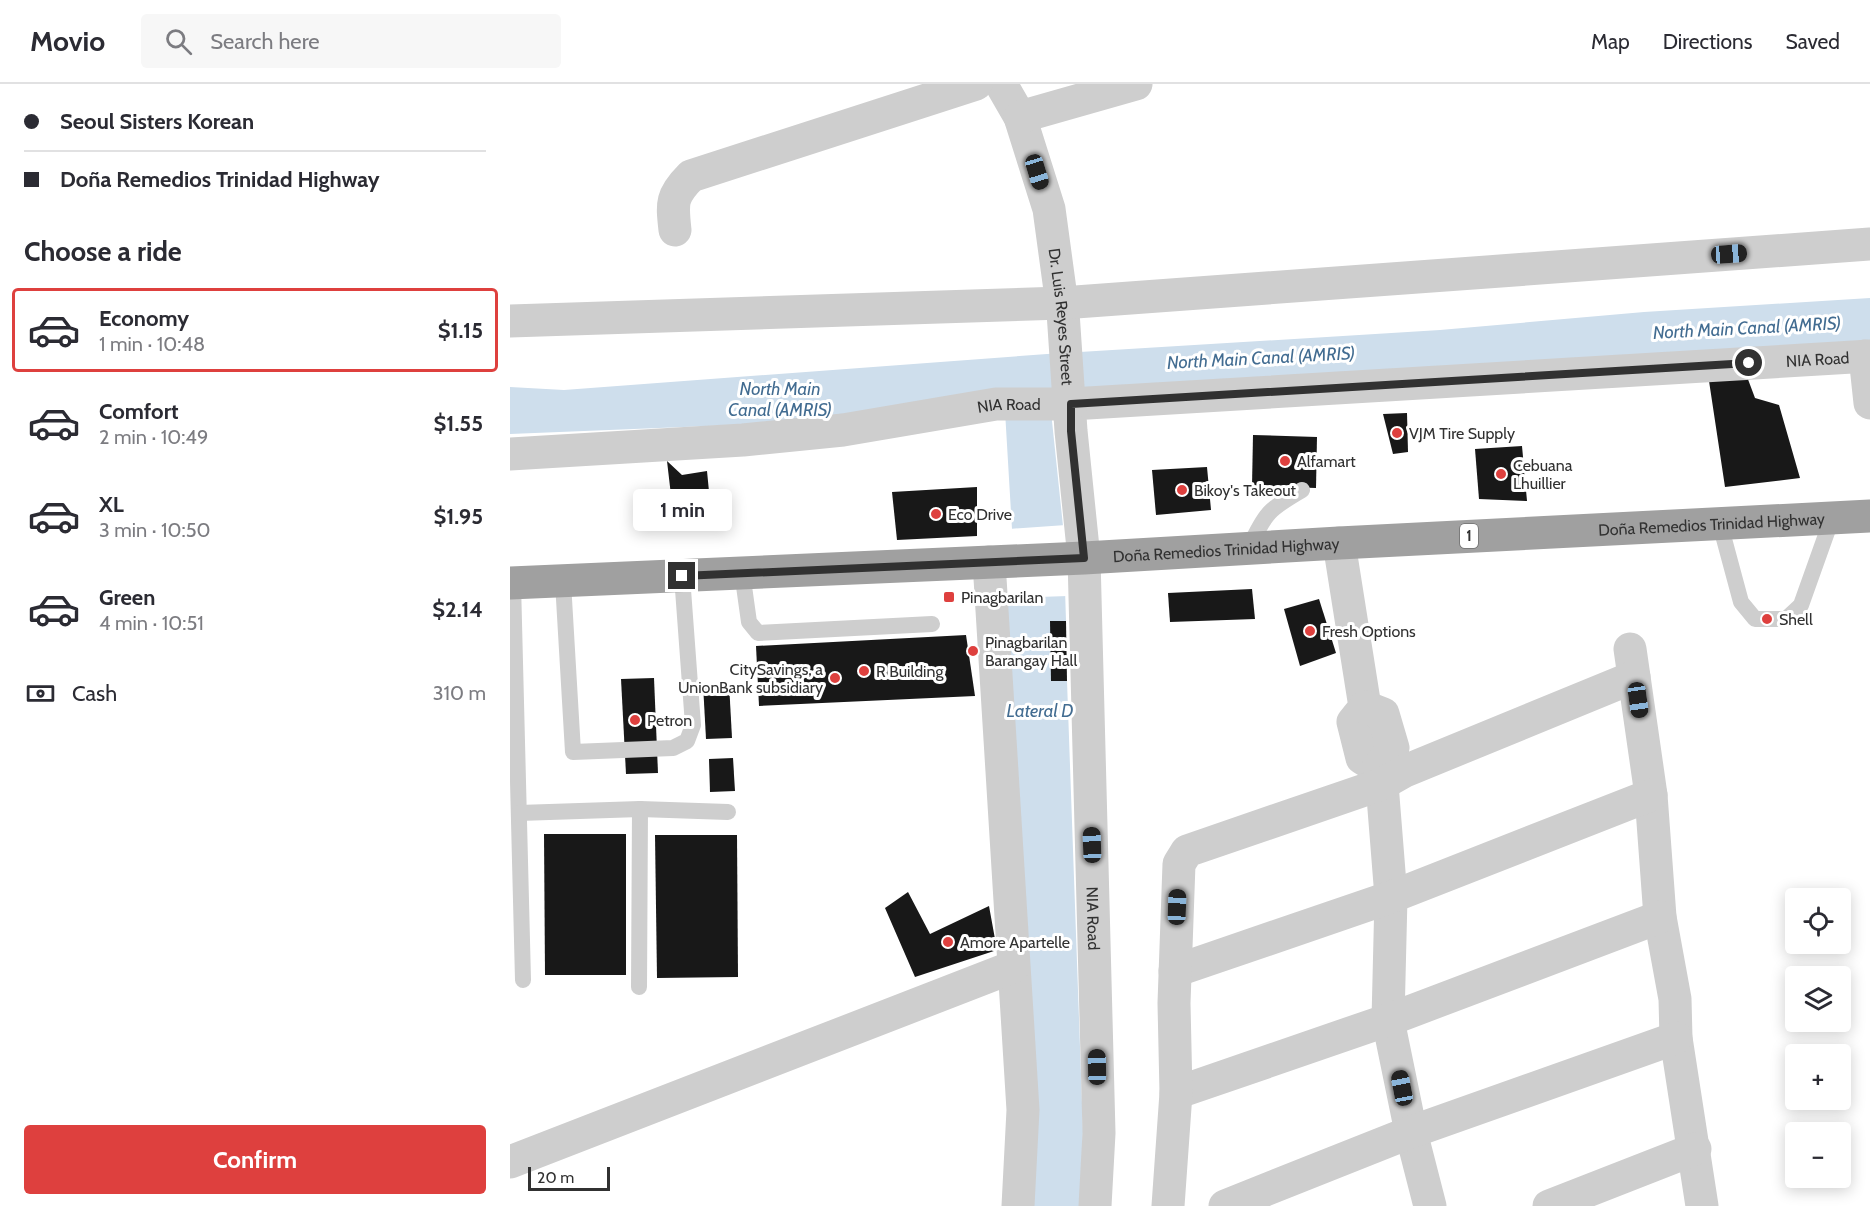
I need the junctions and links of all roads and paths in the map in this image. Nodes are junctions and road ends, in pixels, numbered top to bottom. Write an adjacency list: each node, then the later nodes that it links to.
1 (976, 84): 5 (street)
2 (1001, 84): 4 (street, Dr. Luis Reyes Street)
3 (1136, 84): 4 (street)
4 (1020, 117): 7 (street, Dr. Luis Reyes Street)
5 (675, 230)
6 (1870, 244): 7 (street)
7 (1062, 303): 8 (street); 10 (street, Dr. Luis Reyes Street)
8 (510, 321)
9 (1868, 356): 10 (street, NIA Road); 11 (street)
10 (1068, 386): 12 (street, NIA Road); 19 (street, Dr. Luis Reyes Street)
11 (1870, 403)
12 (510, 454)
13 (1302, 490): 18 (lane)
14 (1870, 516): 15 (highway, Doña Remedios Trinidad Highway / 1)
15 (1832, 518): 16 (highway, Doña Remedios Trinidad Highway / 1); 16 (lane)
16 (1720, 524): 17 (highway, Doña Remedios Trinidad Highway / 1)
17 (1339, 543): 18 (highway, Doña Remedios Trinidad Highway / 1); 26 (street)
18 (1249, 548): 19 (highway, Doña Remedios Trinidad Highway / 1)
19 (1076, 559): 20 (highway, Doña Remedios Trinidad Highway / 1); 44 (street, NIA Road)
20 (996, 562): 21 (highway, Doña Remedios Trinidad Highway / 1); 33 (street)
21 (741, 572): 22 (highway, Doña Remedios Trinidad Highway / 1); 25 (lane)
22 (682, 576): 23 (highway, Doña Remedios Trinidad Highway / 1); 23 (lane)
23 (563, 582): 24 (highway, Doña Remedios Trinidad Highway / 1)
24 (512, 583): 30 (lane)
25 (932, 624)
26 (1380, 776): 27 (street); 31 (street); 34 (street)
27 (1651, 795): 31 (street); 32 (street)
28 (640, 809): 29 (lane); 30 (lane); 36 (lane)
29 (728, 812)
30 (519, 813): 35 (lane)
31 (1391, 897): 34 (street); 37 (street)
32 (1660, 917): 37 (street); 38 (street)
33 (1013, 967): 42 (street); 43 (street)
34 (1175, 971): 39 (street)
35 (523, 980)
36 (639, 987)
37 (1388, 1020): 39 (street); 40 (street)
38 (1676, 1038): 40 (street); 41 (street)
39 (1176, 1093): 45 (street)
40 (1411, 1132): 46 (street); 47 (street)
41 (1695, 1149): 48 (street); 49 (street)
42 (510, 1162)
43 (1018, 1206)
44 (1095, 1206)
45 (1168, 1206)
46 (1225, 1206)
47 (1430, 1206)
48 (1550, 1206)
49 (1702, 1206)

